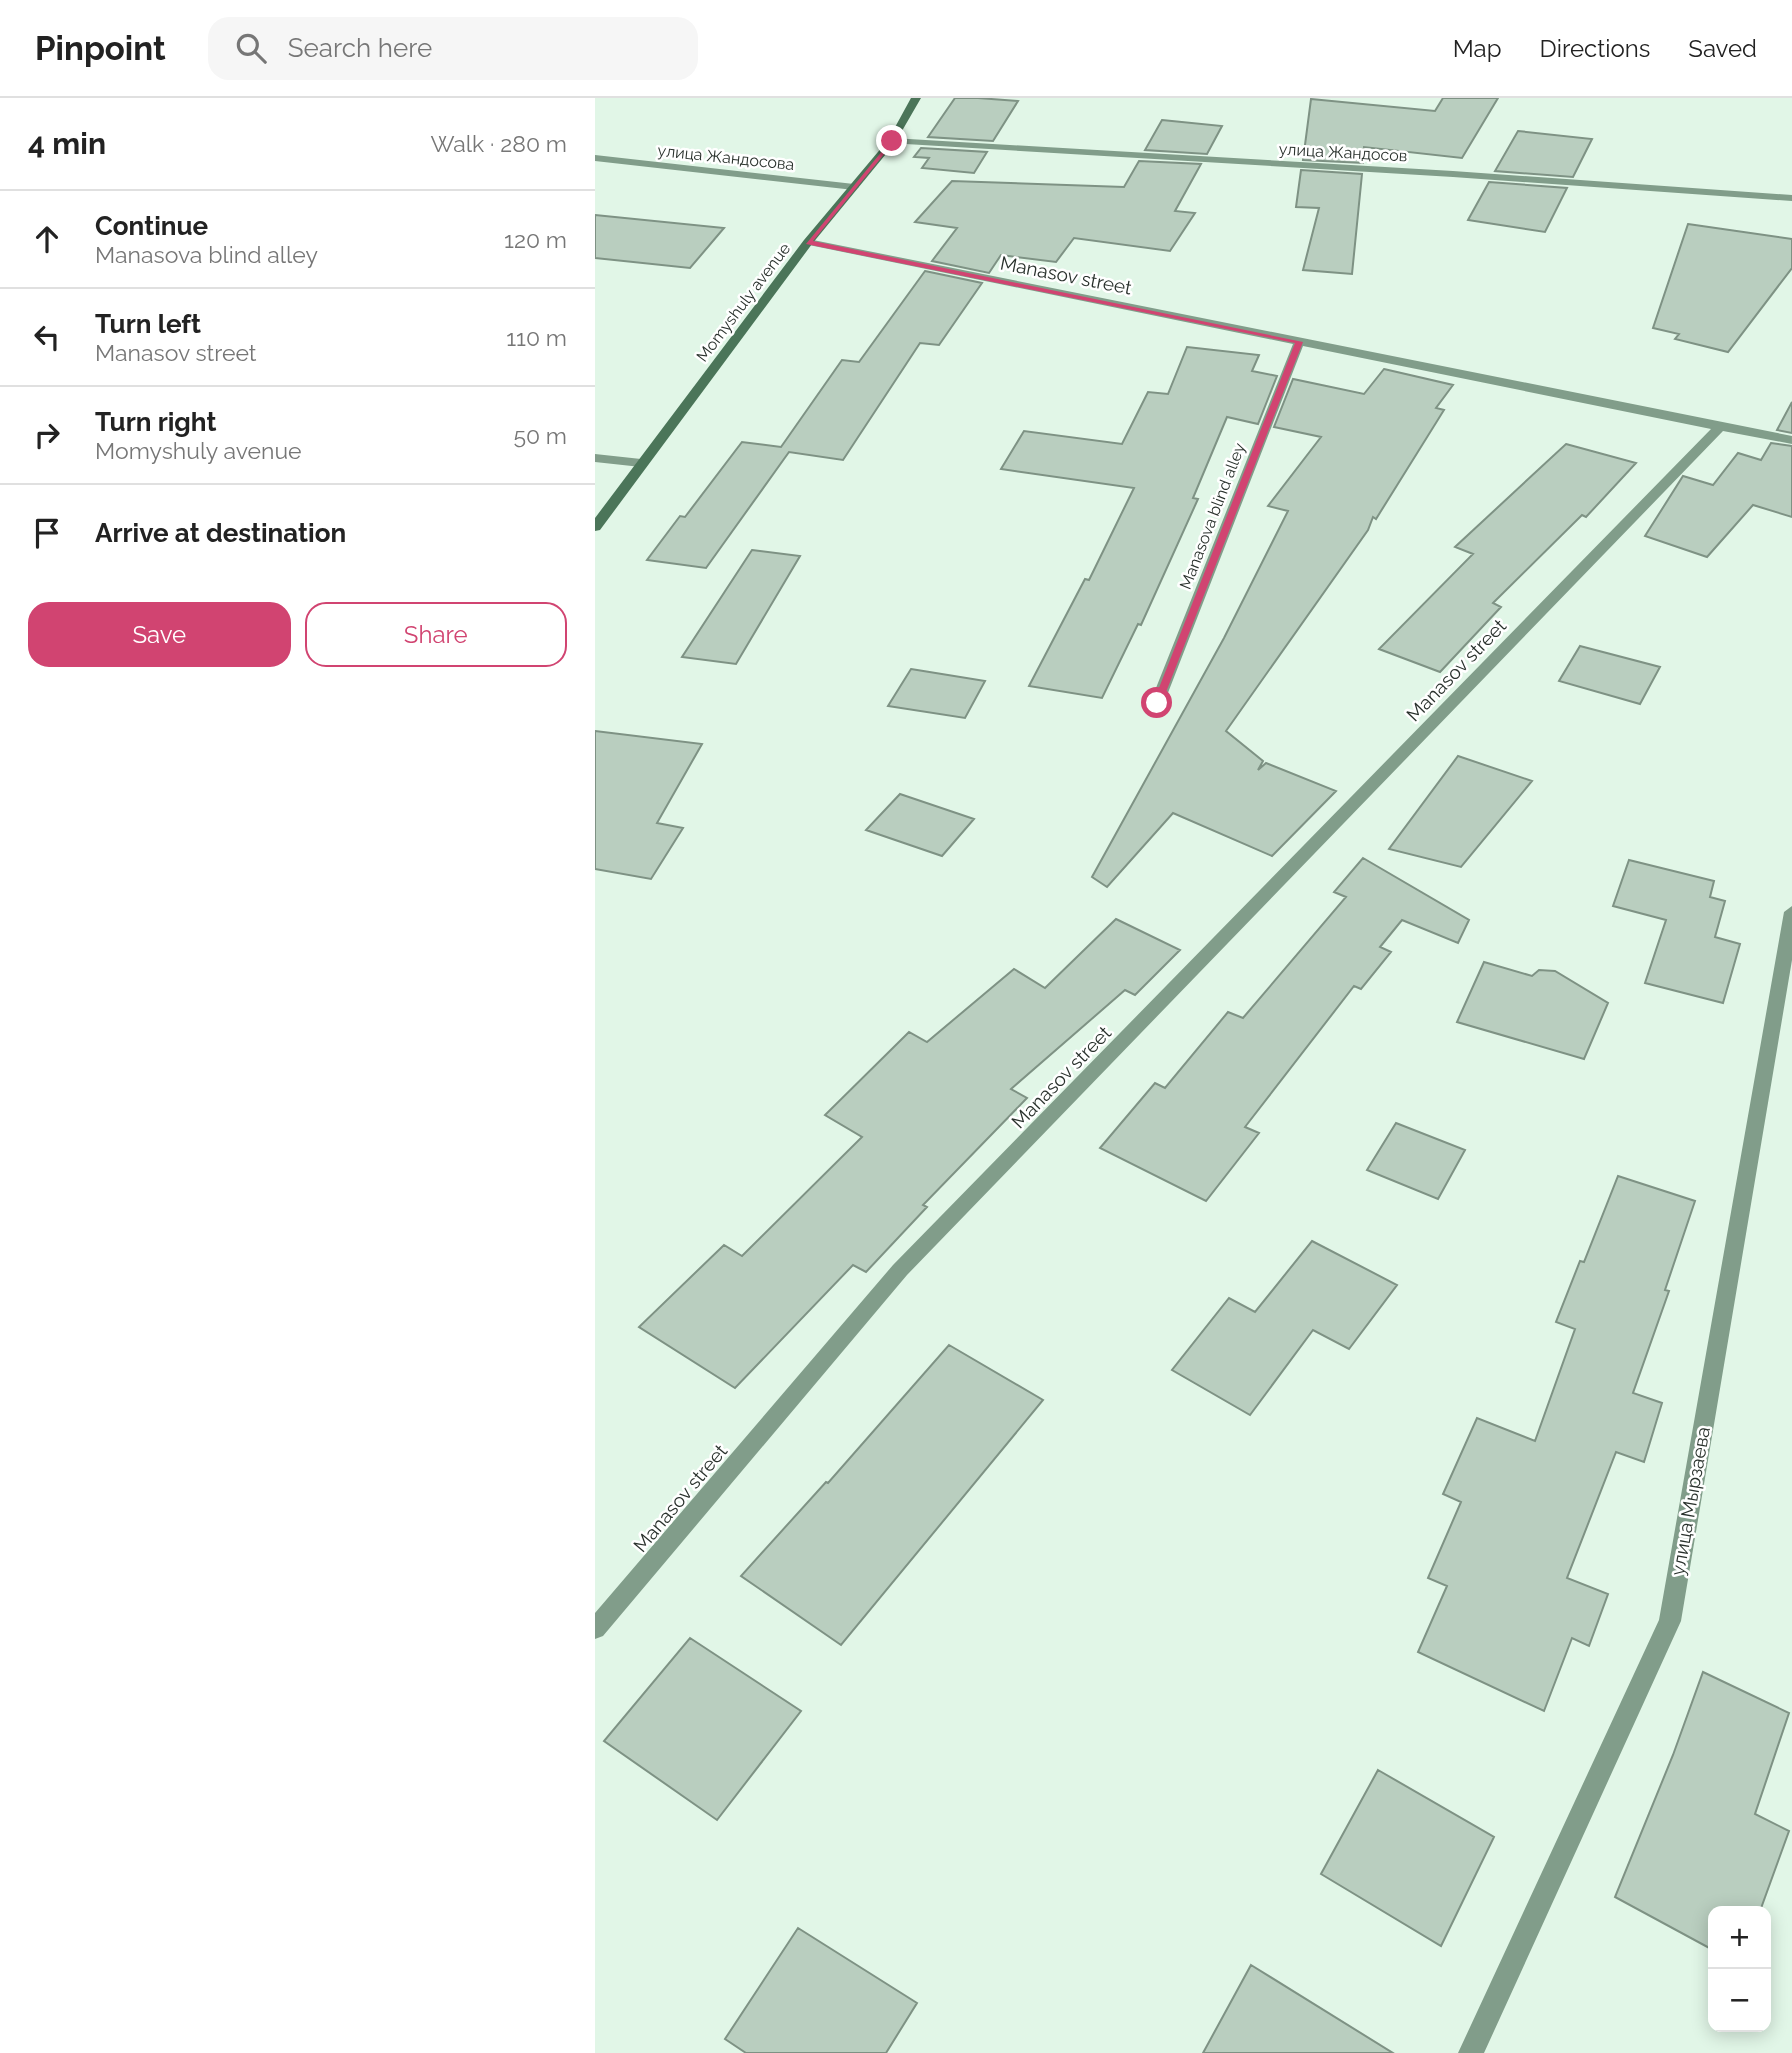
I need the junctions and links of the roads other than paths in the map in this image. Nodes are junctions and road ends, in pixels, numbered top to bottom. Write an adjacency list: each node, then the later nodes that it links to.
1 (916, 98): 2 (main road, Momyshuly avenue)
2 (892, 141): 4 (main road, Momyshuly avenue); 5 (street, улица Жандосов)
3 (595, 158): 4 (street, улица Жандосова)
4 (854, 187): 6 (main road, Momyshuly avenue)
5 (1792, 198)
6 (808, 243): 7 (street, Manasov street); 11 (main road, Momyshuly avenue)
7 (1299, 342): 8 (street, Manasov street); 13 (street, Manasova blind alley)
8 (1720, 427): 9 (street); 15 (street, Manasov street)
9 (1792, 440)
10 (595, 458): 11 (street)
11 (641, 463): 12 (main road, Momyshuly avenue)
12 (595, 527)
13 (1157, 703)
14 (1792, 912): 16 (street, улица Мырзаева)
15 (595, 1629)
16 (1471, 2053)

